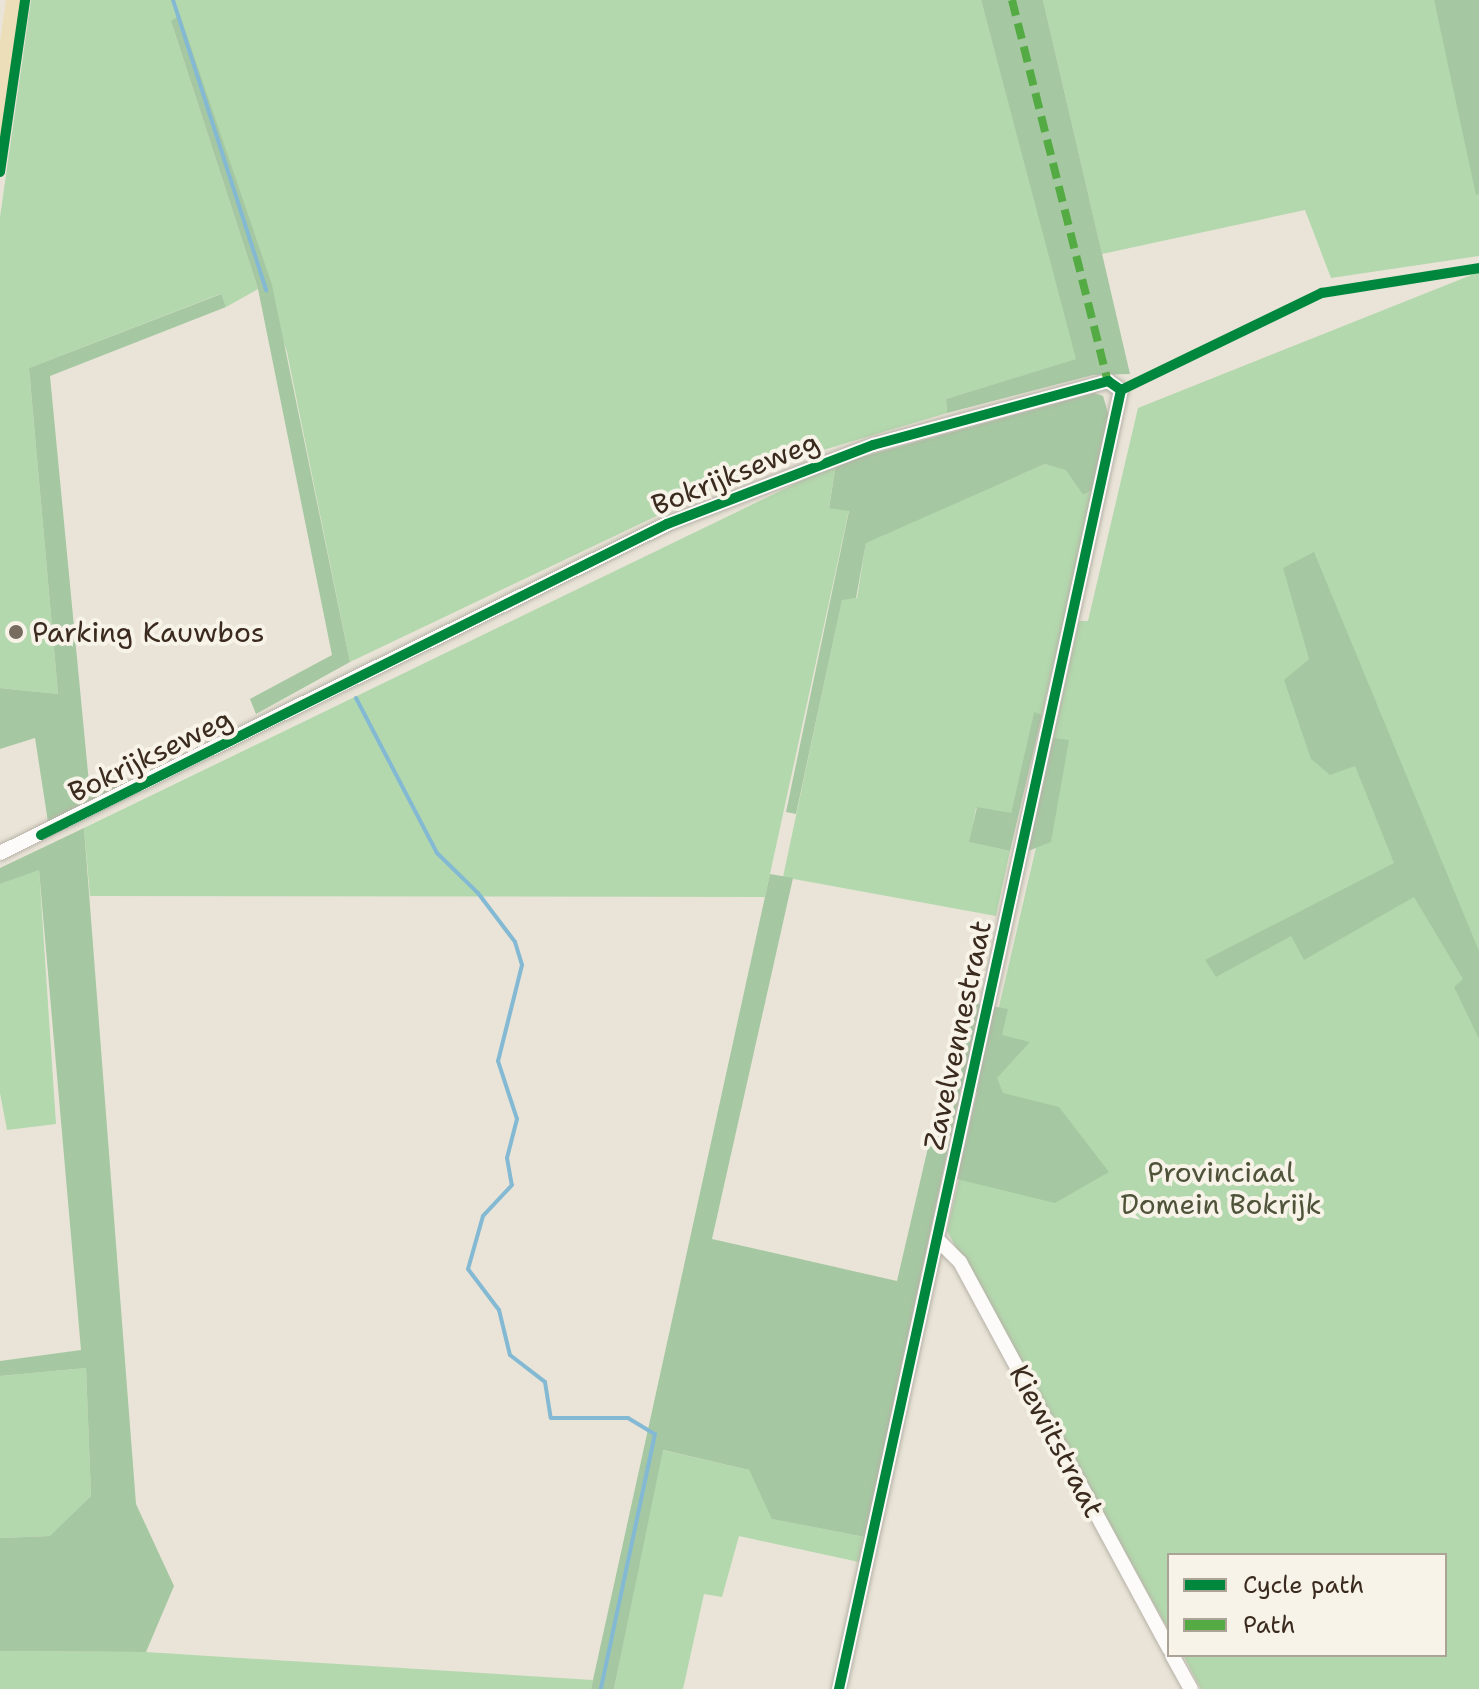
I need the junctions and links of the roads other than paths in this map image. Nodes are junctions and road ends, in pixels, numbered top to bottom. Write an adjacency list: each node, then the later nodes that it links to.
1 (1121, 390): 2 (street, Bokrijkseweg); 3 (street, Zavelvennestraat)
2 (0, 853)
3 (937, 1239): 4 (street, Kiewitstraat); 6 (street, Zavelvennestraat)
4 (1167, 1645)
5 (1173, 1657): 7 (street)
6 (839, 1689)
7 (1191, 1689)

